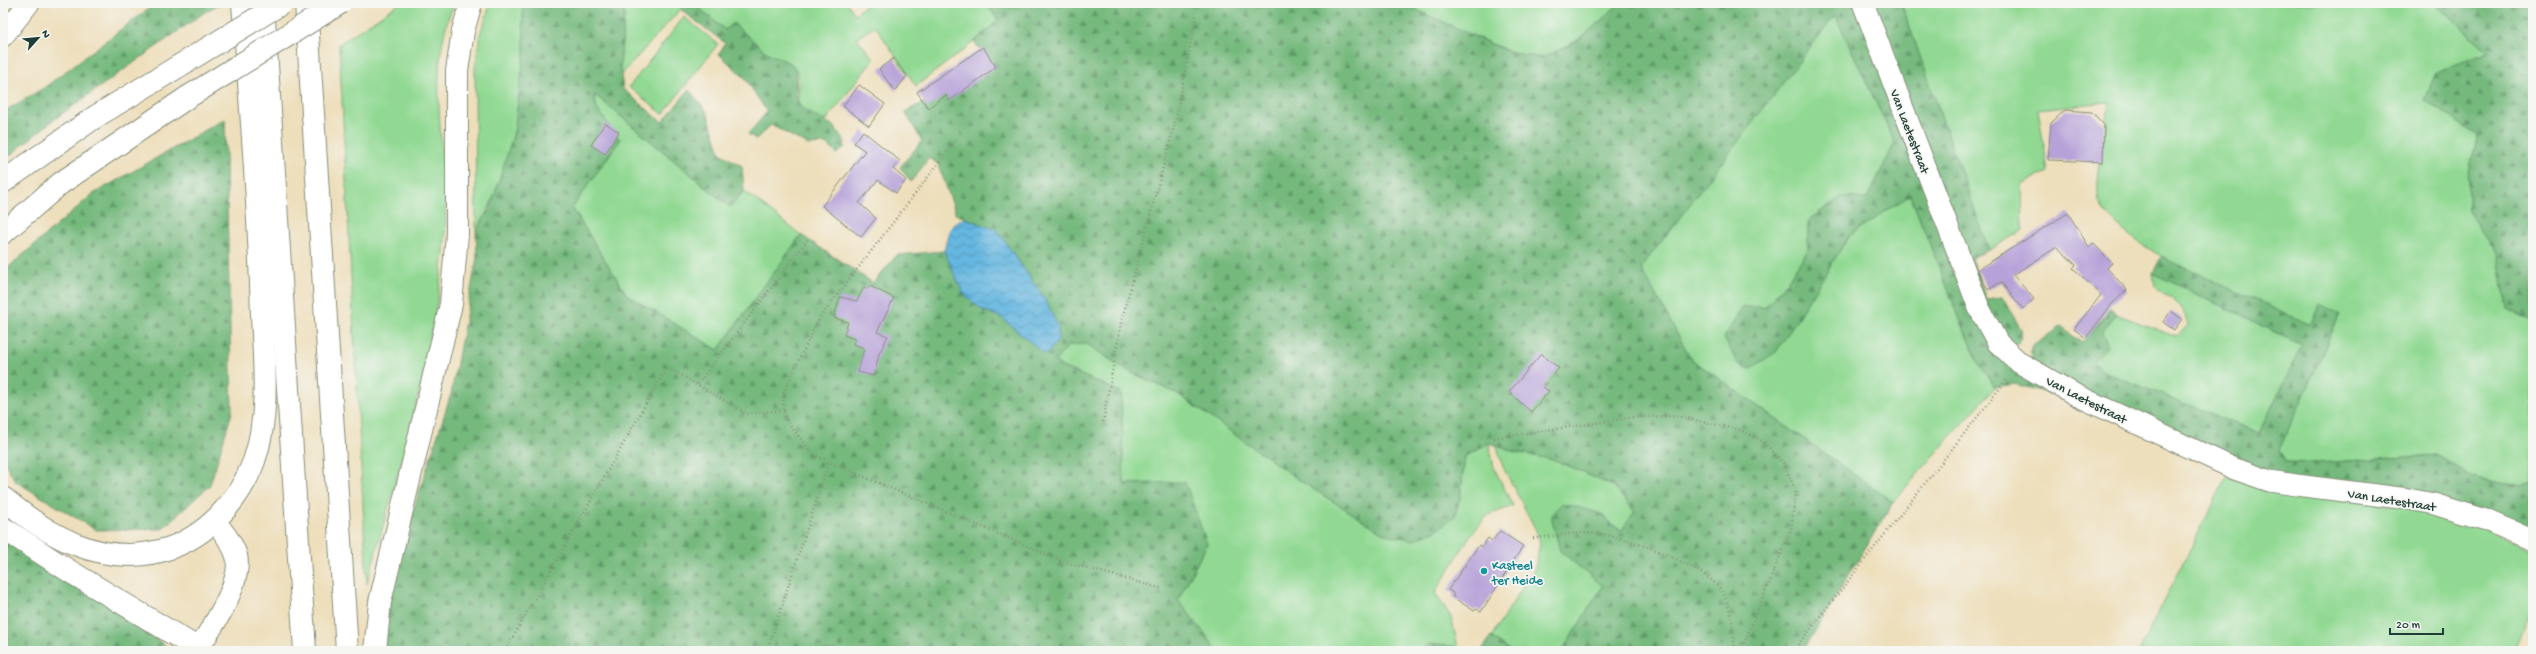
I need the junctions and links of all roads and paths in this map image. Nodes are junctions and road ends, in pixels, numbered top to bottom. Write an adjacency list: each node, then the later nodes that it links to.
1 (29, 3): 10 (street)
2 (243, 3): 22 (highway)
3 (263, 3): 28 (highway)
4 (282, 3): 12 (highway, bridge)
5 (306, 3): 29 (highway)
6 (340, 3): 13 (highway, bridge)
7 (471, 3): 30 (highway)
8 (1863, 3): 15 (street, Van Laetestraat)
9 (1196, 15): 18 (path)
10 (3, 36)
11 (957, 139): 17 (path)
12 (3, 182)
13 (3, 233)
14 (808, 238): 16 (path)
15 (2020, 363): 25 (street, Van Laetestraat); 35 (path)
16 (698, 384): 17 (path); 31 (path)
17 (784, 410): 20 (path)
18 (1103, 422)
19 (1494, 438): 34 (path)
20 (829, 462): 26 (path); 32 (path)
21 (3, 498): 22 (highway)
22 (215, 521): 27 (street)
23 (3, 528): 27 (highway)
24 (1533, 538): 33 (path)
25 (2533, 540)
26 (1163, 589)
27 (200, 650)
28 (305, 651)
29 (347, 651)
30 (375, 651)
31 (505, 651)
32 (767, 651)
33 (1735, 651)
34 (1741, 651)
35 (1793, 651)

